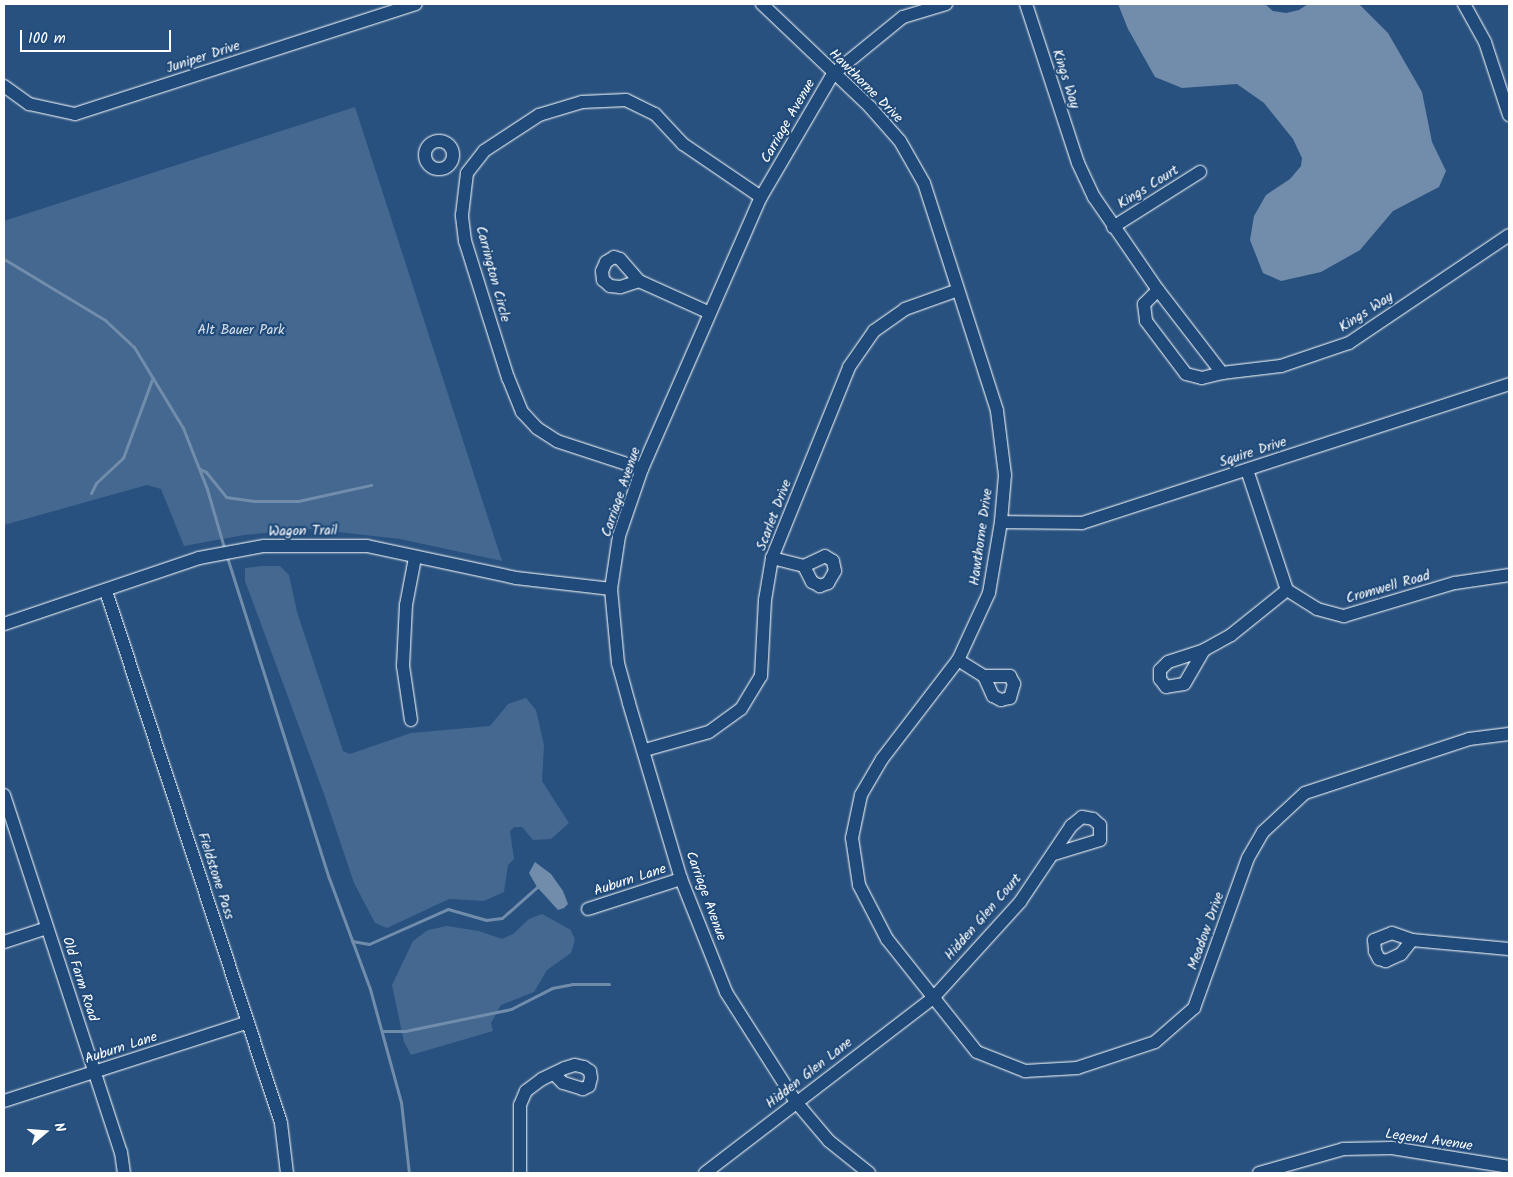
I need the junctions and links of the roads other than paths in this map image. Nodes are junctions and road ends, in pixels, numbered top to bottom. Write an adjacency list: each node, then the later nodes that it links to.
1 (416, 4): 7 (street, Juniper Drive)
2 (762, 4): 6 (street, Hawthorne Drive)
3 (946, 4): 6 (street)
4 (1026, 4): 13 (street, Kings Way)
5 (1464, 4): 8 (street)
6 (833, 74): 12 (street, Carriage Avenue); 16 (street, Hawthorne Drive)
7 (4, 86)
8 (1509, 115)
9 (453, 163): 11 (street)
10 (1200, 172): 13 (street, Kings Court)
11 (467, 173): 12 (street); 21 (street, Carrington Circle)
12 (761, 197): 18 (street, Carriage Avenue)
13 (1113, 227): 17 (street, Kings Way)
14 (1509, 235): 19 (street, Kings Way)
15 (639, 281): 18 (street)
16 (958, 290): 23 (street, Hawthorne Drive); 25 (street, Scarlet Drive)
17 (1158, 290): 19 (street, Kings Way); 19 (street, Kings Way)
18 (708, 312): 21 (street, Carriage Avenue)
19 (1222, 373)
20 (1509, 384): 22 (street, Squire Drive)
21 (642, 469): 28 (street, Carriage Avenue)
22 (1247, 470): 23 (street, Squire Drive); 30 (street)
23 (1001, 522): 33 (street, Hawthorne Drive)
24 (415, 558): 28 (street, Wagon Trail); 29 (street, Wagon Trail); 35 (street)
25 (772, 558): 26 (street); 37 (street, Scarlet Drive)
26 (804, 566)
27 (1509, 574): 30 (street, Cromwell Road)
28 (612, 589): 37 (street, Carriage Avenue)
29 (106, 590): 31 (street, Wagon Trail); 47 (street, Fieldstone Pass)
30 (1287, 590): 32 (street)
31 (4, 624)
32 (1204, 650)
33 (958, 660): 34 (street); 46 (street, Hawthorne Drive)
34 (984, 676)
35 (411, 720)
36 (1509, 734): 46 (street, Meadow Drive)
37 (645, 750): 40 (street, Carriage Avenue)
38 (4, 795): 42 (street, Old Farm Road)
39 (1054, 854): 46 (street, Hidden Glen Court)
40 (681, 879): 41 (street, Auburn Lane); 51 (street, Carriage Avenue)
41 (588, 909)
42 (47, 928): 44 (street); 48 (street, Old Farm Road)
43 (1412, 940): 45 (street)
44 (4, 942)
45 (1509, 949)
46 (933, 998): 51 (street, Hidden Glen Lane)
47 (248, 1022): 48 (street, Auburn Lane); 55 (street, Fieldstone Pass)
48 (95, 1072): 50 (street, Auburn Lane); 54 (street, Old Farm Road)
49 (554, 1074): 56 (street)
50 (4, 1101)
51 (796, 1102): 57 (street, Hidden Glen Lane); 58 (street)
52 (1509, 1167): 53 (street, Legend Avenue)
53 (1296, 1168): 59 (street, Legend Avenue)
54 (124, 1173)
55 (287, 1173)
56 (520, 1173)
57 (705, 1173)
58 (869, 1173)
59 (1259, 1173)

